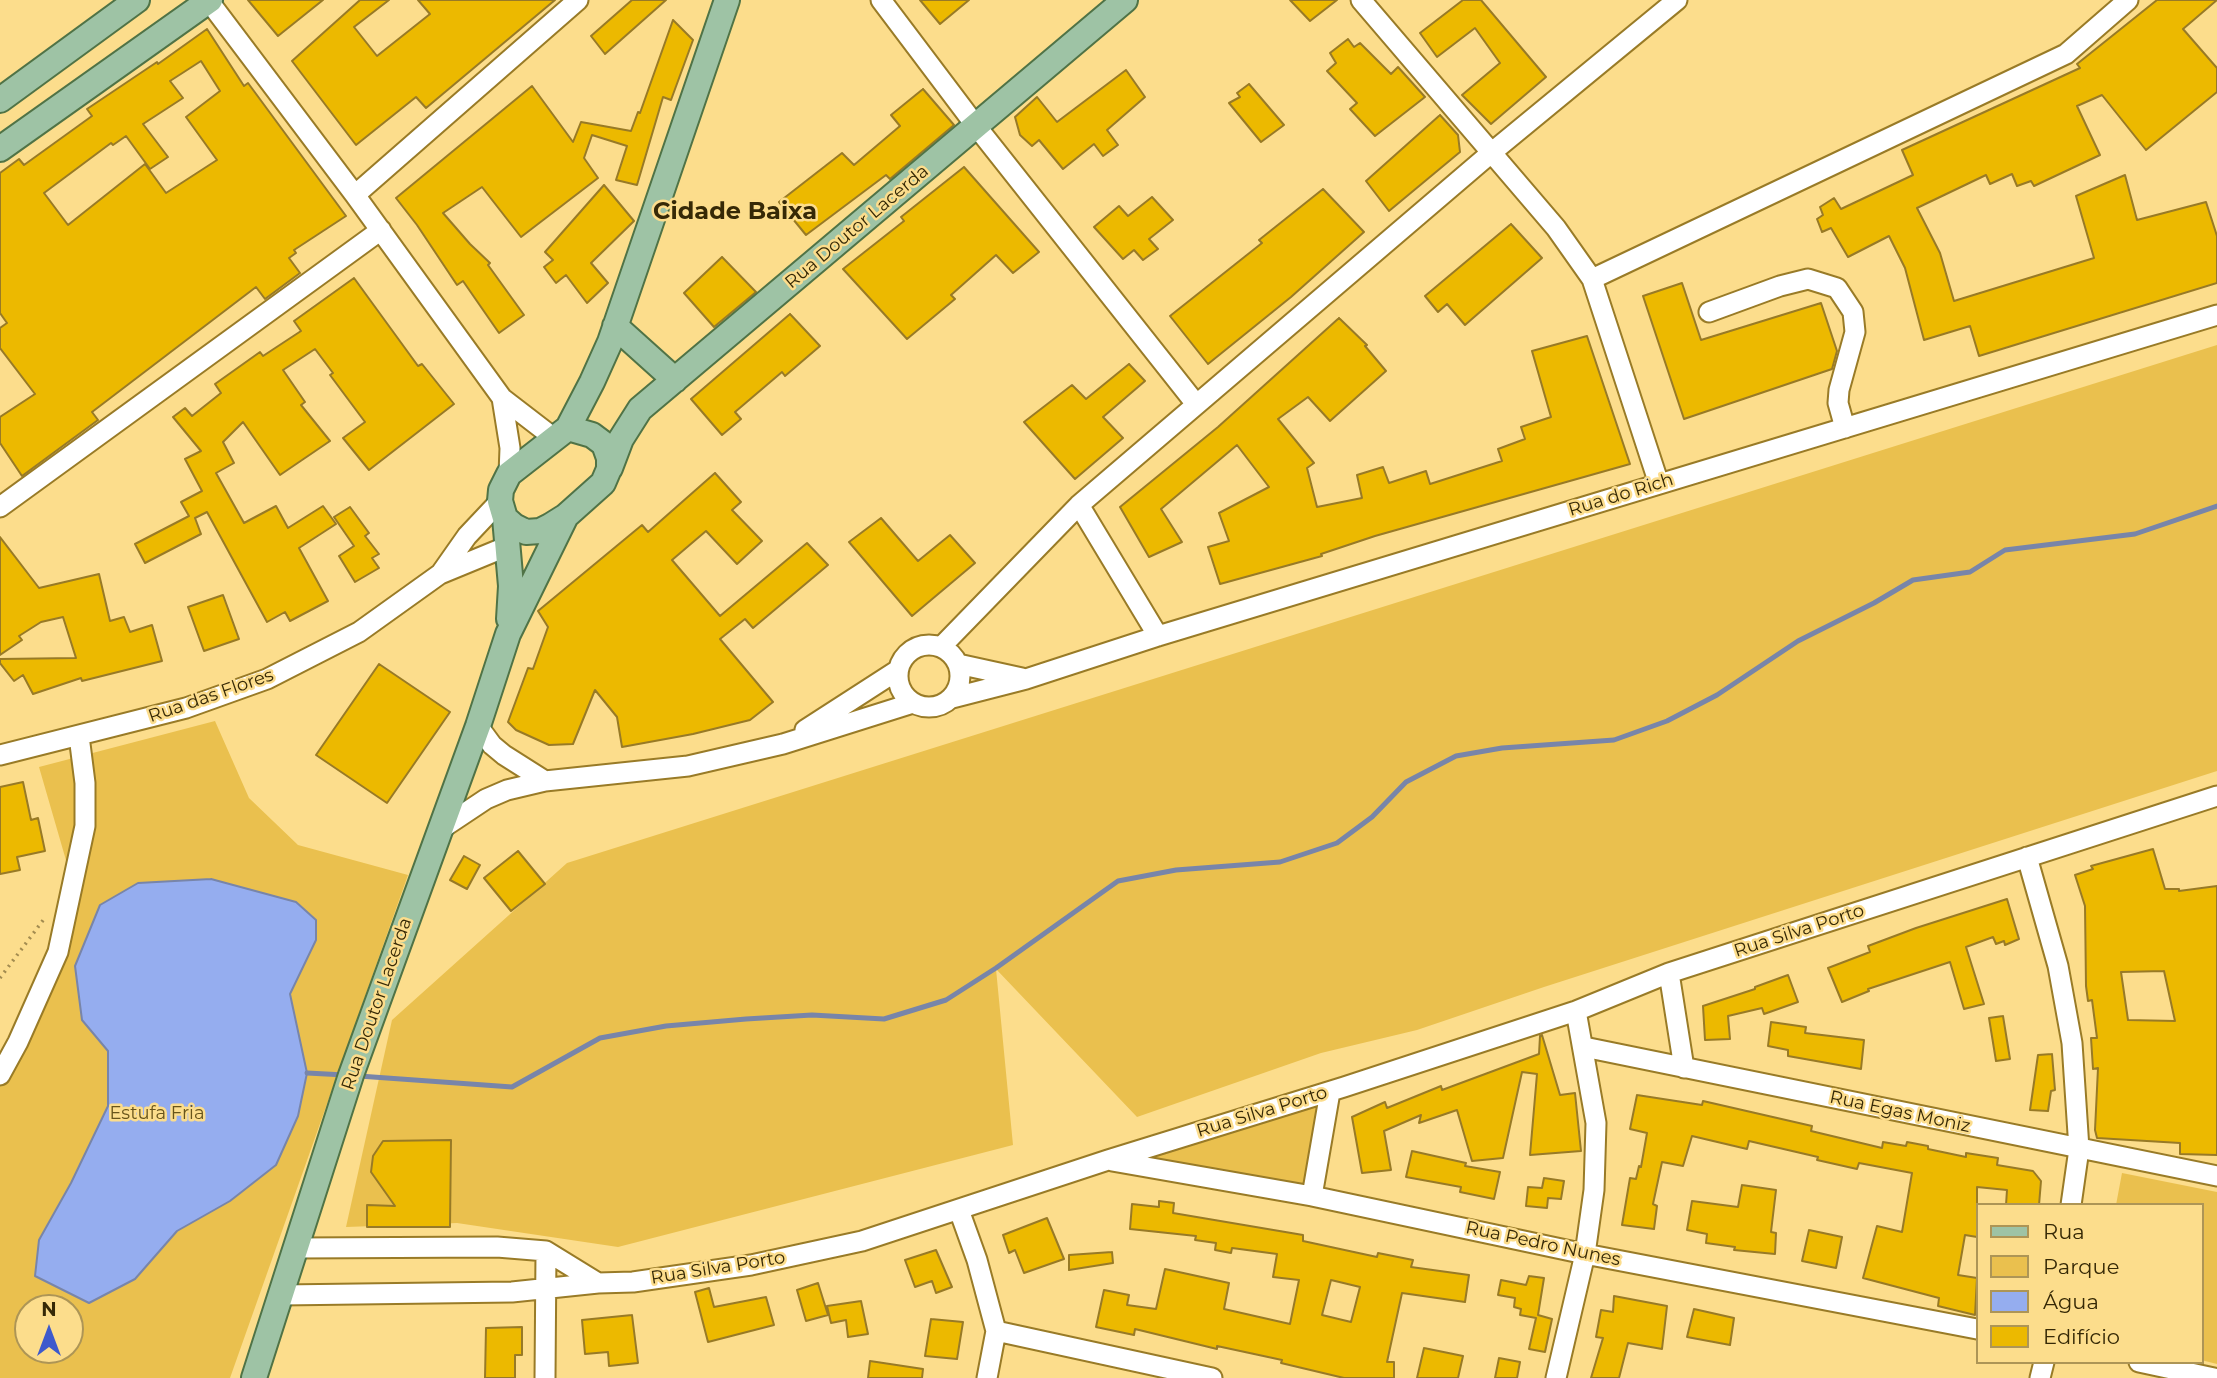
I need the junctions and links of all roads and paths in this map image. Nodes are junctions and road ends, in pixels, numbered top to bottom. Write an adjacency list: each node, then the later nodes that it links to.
1 (136, 0): 10 (main road)
2 (209, 0): 12 (main road); 14 (street)
3 (578, 0): 14 (street)
4 (727, 0): 19 (main road)
5 (881, 0): 11 (street)
6 (1125, 0): 11 (main road, Rua Doutor Lacerda)
7 (1361, 0): 13 (street)
8 (1678, 0): 13 (street)
9 (2129, 0): 16 (street)
10 (0, 100)
11 (976, 126): 20 (main road, Rua Doutor Lacerda); 22 (street)
12 (0, 149)
13 (1491, 153): 16 (street); 22 (street)
14 (355, 195): 15 (street)
15 (381, 230): 21 (street); 29 (street)
16 (1592, 279): 27 (street)
17 (1709, 312): 23 (street)
18 (2217, 315): 23 (street, Rua do Rich)
19 (615, 326): 20 (main road); 24 (main road)
20 (674, 380): 25 (main road, Rua Doutor Lacerda)
21 (502, 398): 24 (street); 26 (street)
22 (1196, 404): 28 (street)
23 (1845, 428): 27 (street, Rua do Rich)
24 (561, 433): 25 (main road); 26 (main road)
25 (609, 469): 31 (main road, Rua Doutor Lacerda)
26 (509, 474): 30 (main road)
27 (1660, 484): 36 (street, Rua do Rich)
28 (1079, 505): 36 (street); 37 (street)
29 (0, 507)
30 (503, 509): 32 (main road); 33 (main road, Rua Doutor Lacerda); 34 (street, Rua das Flores)
31 (566, 516): 32 (main road, Rua Doutor Lacerda); 35 (main road, Rua Doutor Lacerda)
32 (540, 531): 33 (main road, Rua Doutor Lacerda)
33 (509, 546): 34 (street, Rua das Flores); 35 (main road, Rua Doutor Lacerda)
34 (440, 574): 44 (street, Rua das Flores)
35 (509, 634): 43 (main road, Rua Doutor Lacerda)
36 (1158, 636): 40 (street, Rua do Rich)
37 (942, 647): 38 (street); 39 (street)
38 (958, 664): 40 (street, Rua do Rich); 41 (street)
39 (898, 670): 42 (street); 45 (street)
40 (1026, 678): 41 (street, Rua do Rich)
41 (952, 698): 42 (street)
42 (913, 703): 45 (street)
43 (478, 726): 47 (street); 49 (main road, Rua Doutor Lacerda)
44 (79, 736): 46 (street, Rua das Flores); 57 (street)
45 (783, 744): 47 (street)
46 (0, 755)
47 (545, 781): 49 (street)
48 (2217, 796): 50 (street, Rua Silva Porto)
49 (438, 831): 65 (main road, Rua Doutor Lacerda)
50 (2027, 857): 52 (street, Rua Silva Porto); 59 (street)
51 (50, 912): 53 (path)
52 (1669, 973): 54 (street, Rua Silva Porto); 56 (street)
53 (0, 978)
54 (1576, 1011): 55 (street); 58 (street, Rua Silva Porto)
55 (1584, 1047): 56 (street, Rua Egas Moniz); 67 (street)
56 (1684, 1068): 59 (street, Rua Egas Moniz)
57 (0, 1075)
58 (1330, 1092): 60 (street, Rua Silva Porto); 62 (street)
59 (2079, 1149): 61 (street, Rua Egas Moniz); 63 (street)
60 (1108, 1160): 62 (street, Rua Pedro Nunes); 64 (street, Rua Silva Porto)
61 (2217, 1176)
62 (1312, 1196): 67 (street, Rua Pedro Nunes)
63 (2071, 1203)
64 (959, 1210): 68 (street, Rua Silva Porto); 72 (street)
65 (296, 1248): 66 (street); 70 (main road, Rua Doutor Lacerda)
66 (545, 1251): 68 (street); 69 (street)
67 (1584, 1254): 71 (street, Rua Pedro Nunes); 78 (street)
68 (598, 1283): 69 (street, Rua Silva Porto)
69 (545, 1289): 70 (street, Rua Silva Porto); 75 (street)
70 (281, 1295): 74 (main road, Rua Doutor Lacerda)
71 (1976, 1329)
72 (996, 1331): 76 (street); 77 (street)
73 (2148, 1364): 79 (street)
74 (254, 1378)
75 (545, 1378)
76 (987, 1378)
77 (1212, 1378)
78 (1556, 1378)
79 (2214, 1378)

